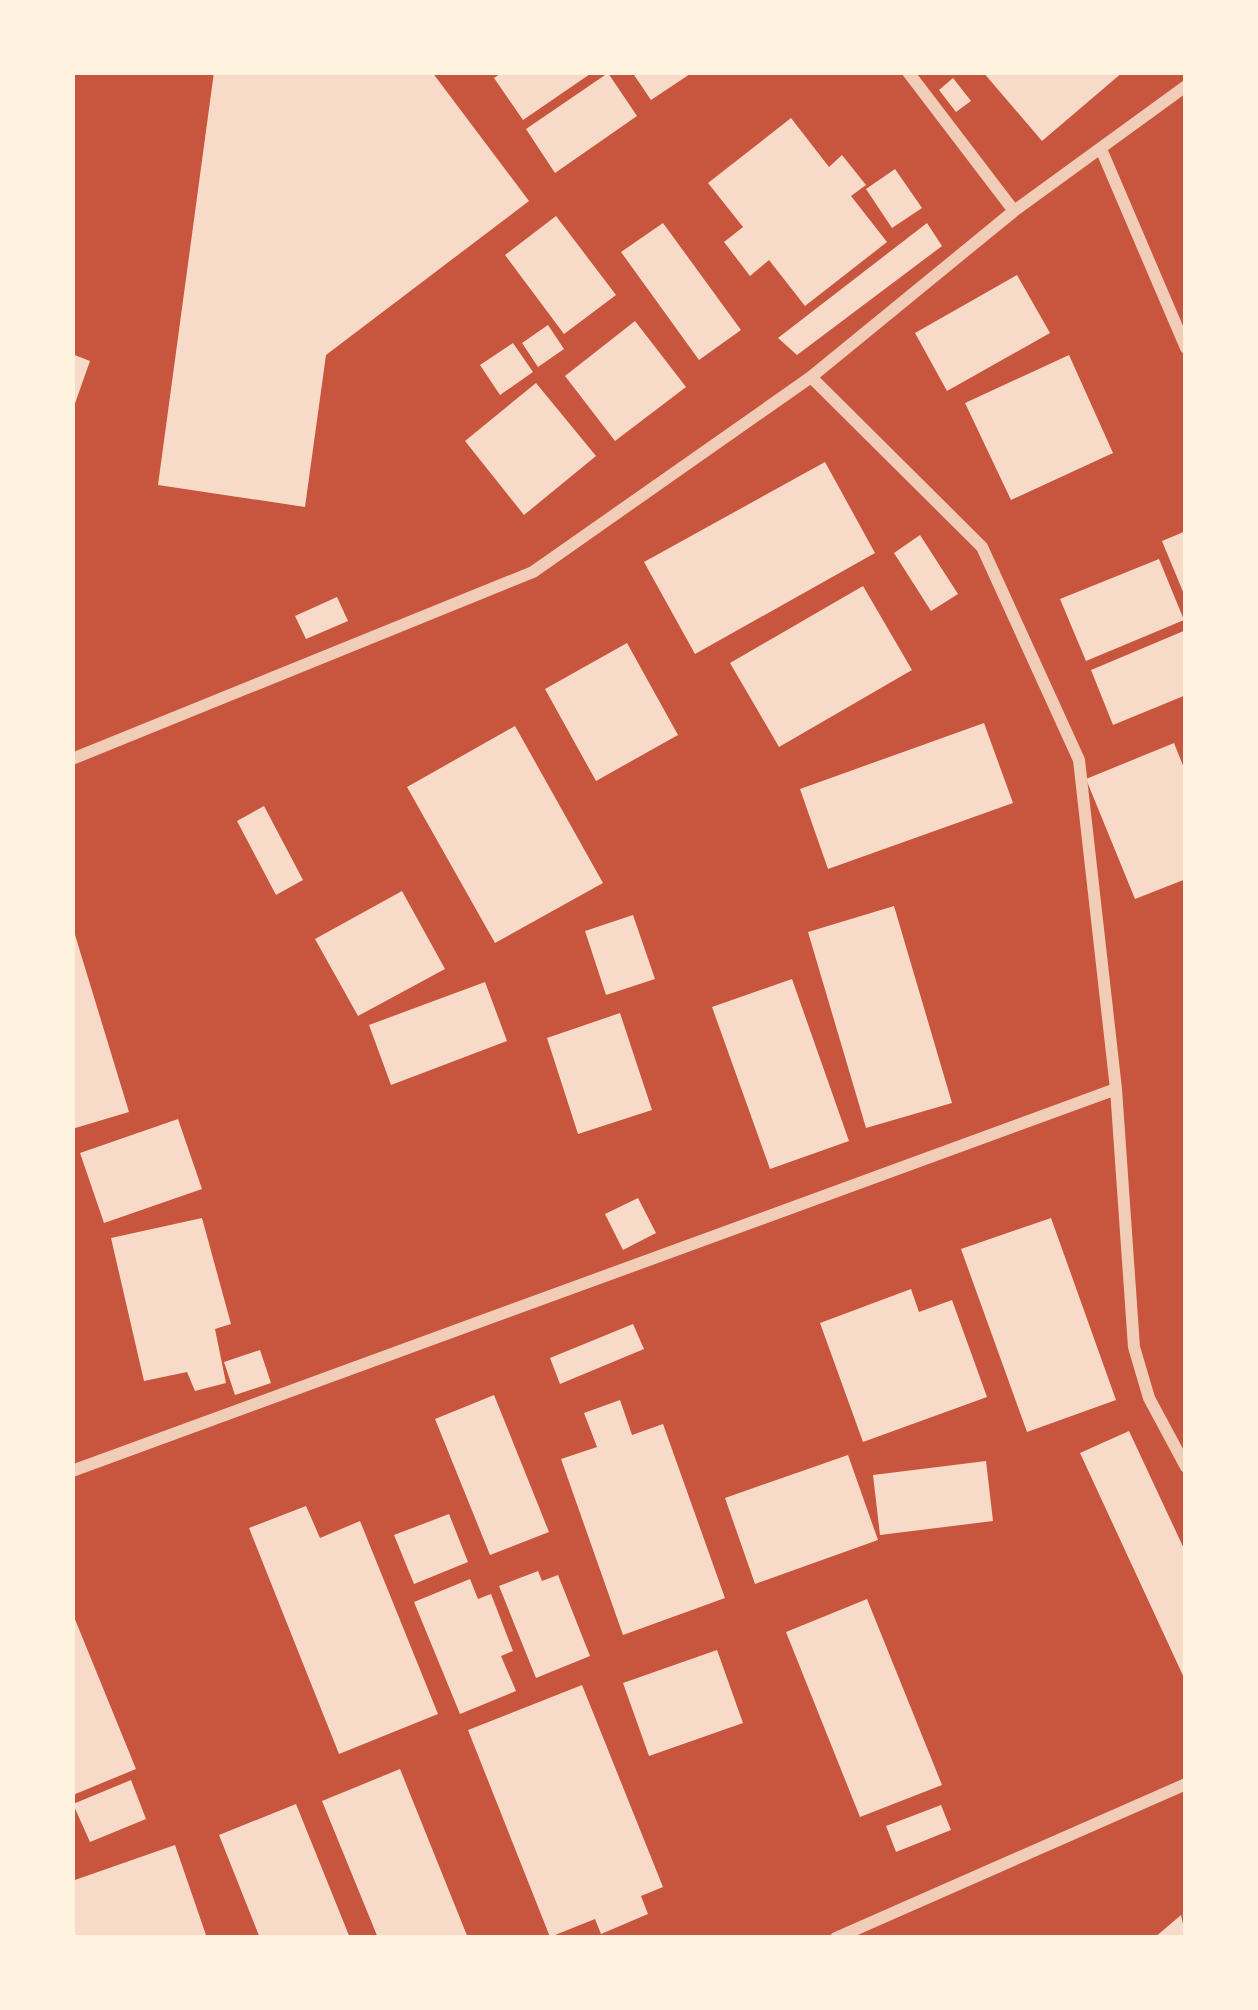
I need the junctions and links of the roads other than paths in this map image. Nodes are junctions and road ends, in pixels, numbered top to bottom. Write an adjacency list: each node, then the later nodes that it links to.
1 (908, 72): 4 (street)
2 (1186, 86): 3 (street)
3 (1101, 149): 4 (street); 5 (street)
4 (1014, 212): 6 (street)
5 (1186, 348)
6 (811, 377): 7 (street); 8 (street)
7 (72, 759)
8 (1116, 1089): 9 (street); 10 (street)
9 (1186, 1467)
10 (72, 1471)
11 (1186, 1784): 12 (street)
12 (836, 1938)

